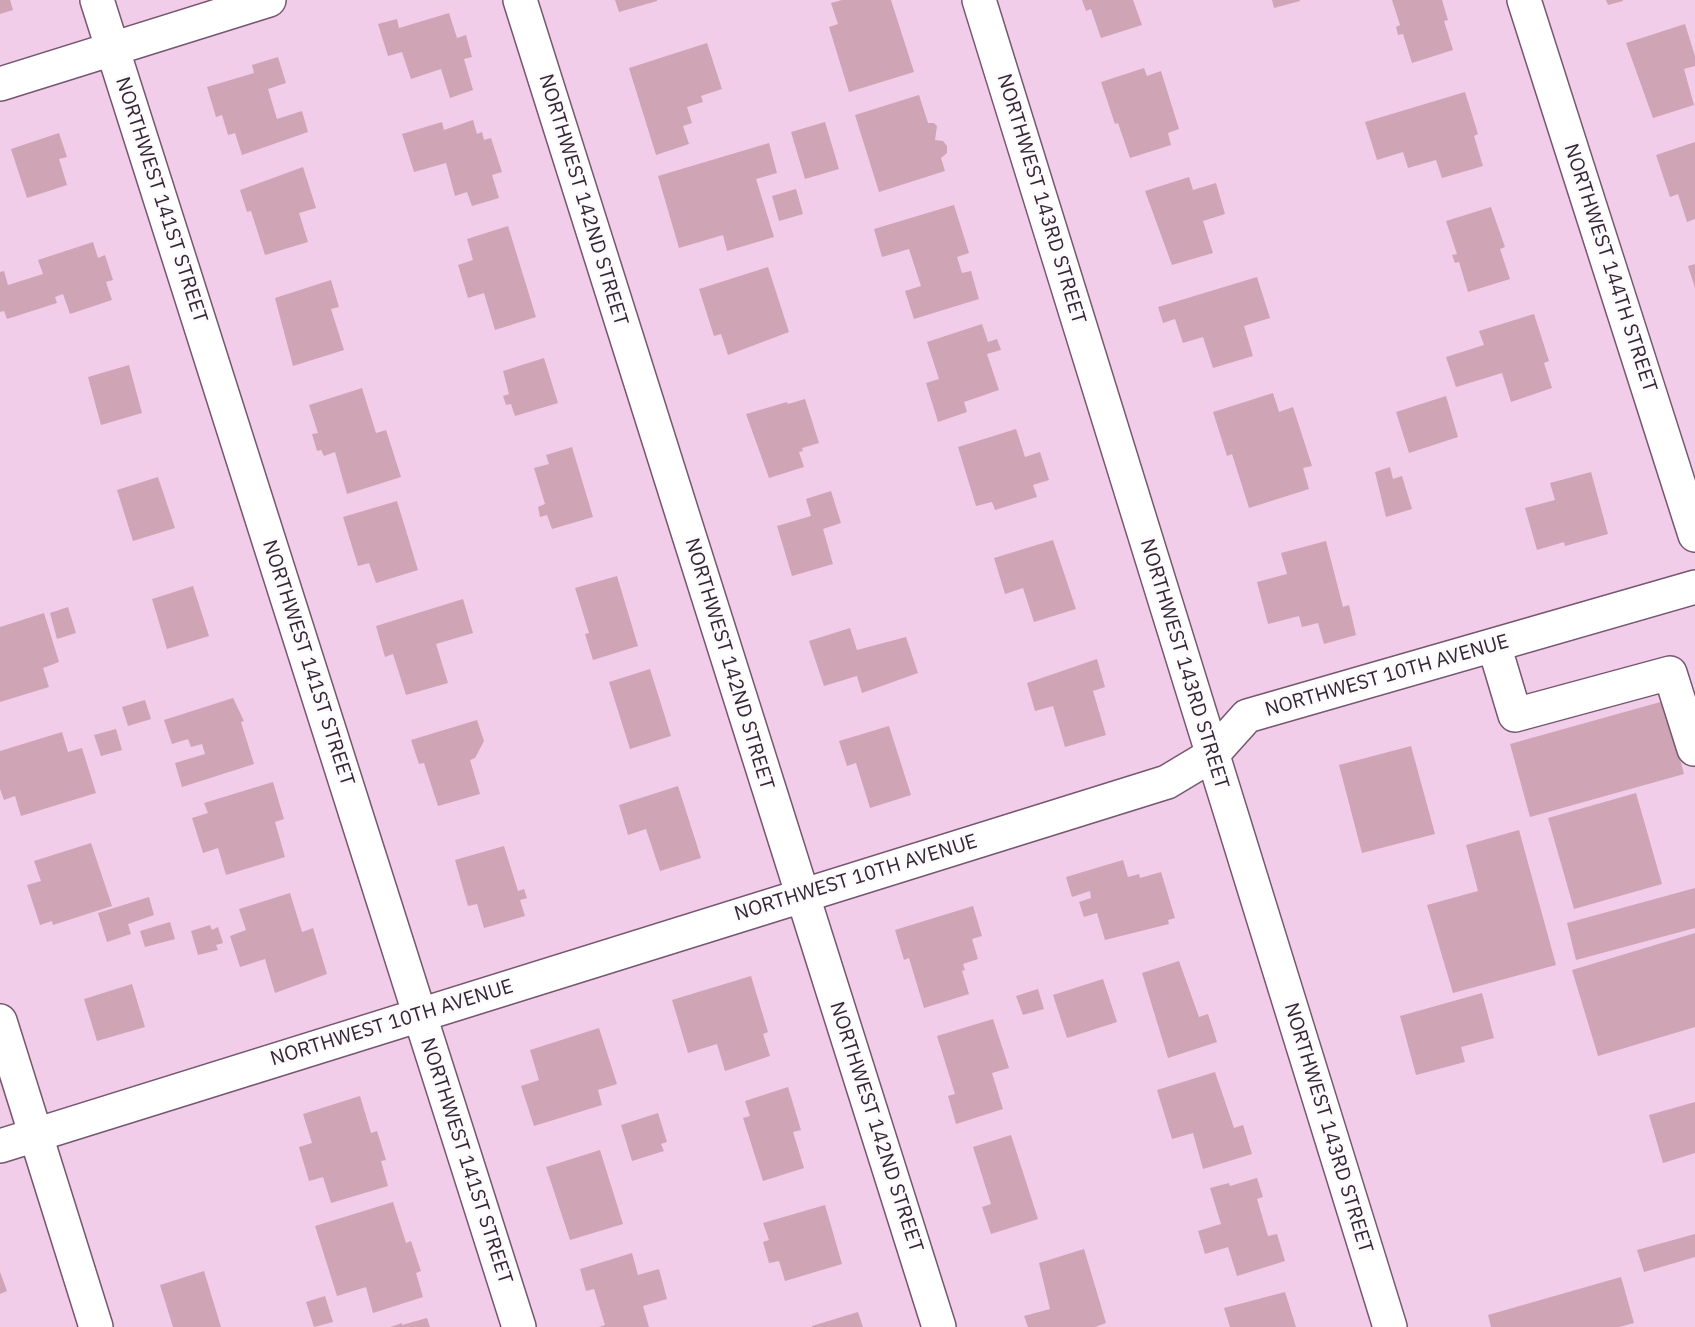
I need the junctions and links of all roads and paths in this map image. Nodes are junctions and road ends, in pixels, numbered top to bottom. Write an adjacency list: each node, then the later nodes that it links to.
1 (97, 0): 6 (street, NORTHWEST 141ST STREET)
2 (269, 0): 6 (street)
3 (520, 0): 13 (street, NORTHWEST 142ND STREET)
4 (979, 0): 12 (street, NORTHWEST 143RD STREET)
5 (1524, 0): 8 (street, NORTHWEST 144TH STREET)
6 (113, 49): 7 (street); 14 (street, NORTHWEST 141ST STREET)
7 (0, 84)
8 (1695, 535)
9 (1695, 587): 10 (street, NORTHWEST 10TH AVENUE)
10 (1494, 645): 11 (street); 12 (street, NORTHWEST 10TH AVENUE)
11 (1694, 749)
12 (1212, 755): 13 (street, NORTHWEST 10TH AVENUE); 21 (street, NORTHWEST 143RD STREET)
13 (801, 895): 14 (street, NORTHWEST 10TH AVENUE); 20 (street, NORTHWEST 142ND STREET)
14 (420, 1014): 16 (street, NORTHWEST 10TH AVENUE); 19 (street, NORTHWEST 141ST STREET)
15 (0, 1020): 16 (street)
16 (35, 1135): 17 (street, NORTHWEST 10TH AVENUE); 18 (street)
17 (0, 1146)
18 (96, 1327)
19 (519, 1327)
20 (939, 1327)
21 (1390, 1327)

